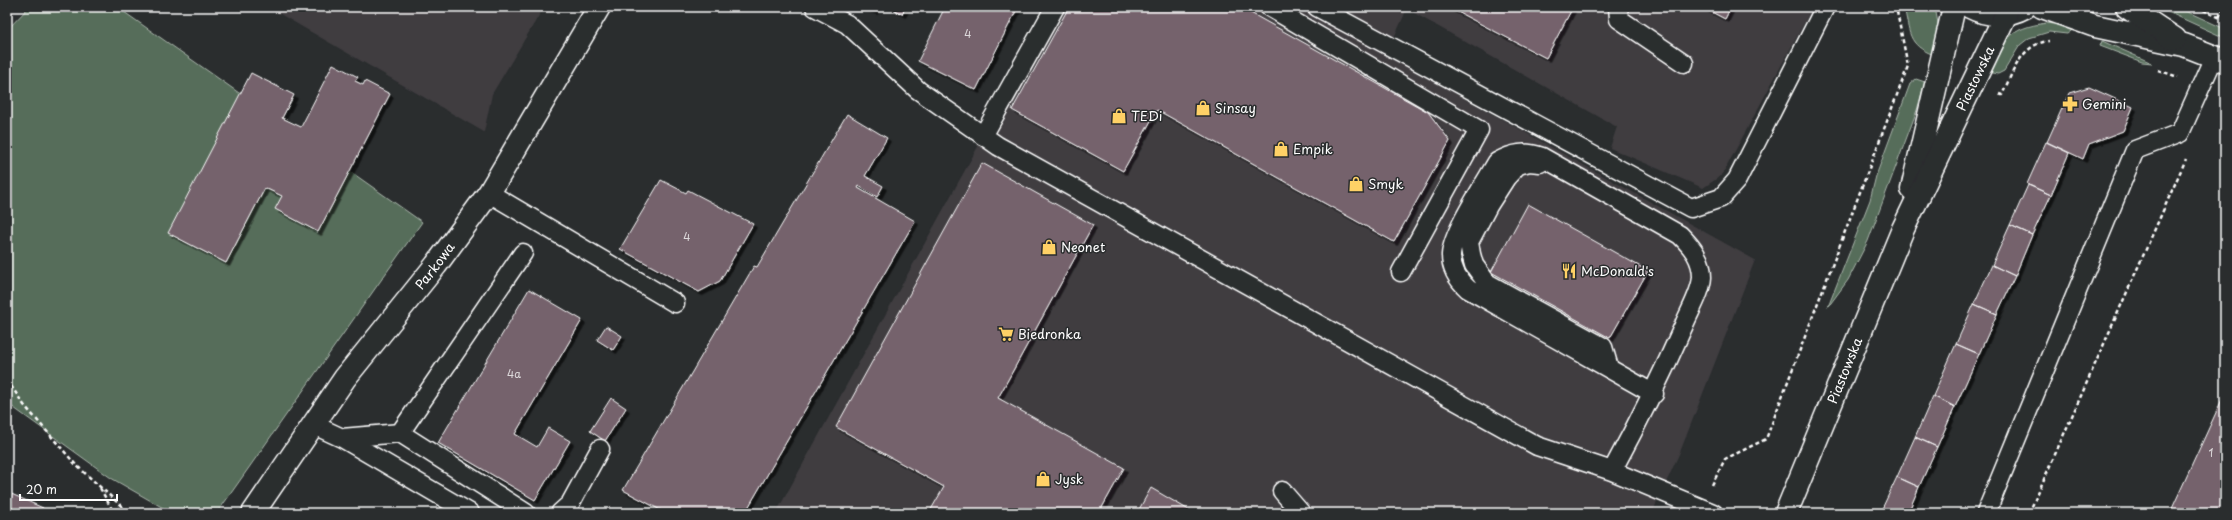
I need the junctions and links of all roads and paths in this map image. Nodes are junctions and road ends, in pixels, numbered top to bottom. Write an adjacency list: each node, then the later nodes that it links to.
1 (599, 7): 25 (street, Parkowa)
2 (815, 7): 23 (lane)
3 (1055, 7): 23 (lane)
4 (1269, 7): 28 (lane)
5 (1317, 7): 7 (lane)
6 (1618, 7): 21 (lane)
7 (1825, 7)
8 (1896, 7): 37 (path)
9 (1954, 7): 26 (street, Piastowska)
10 (1970, 7): 15 (street)
11 (2042, 7): 19 (street)
12 (2127, 7): 19 (street)
13 (2197, 7): 16 (path)
14 (2224, 7): 16 (path)
15 (2015, 11): 26 (street, Piastowska)
16 (2219, 17): 17 (path)
17 (2225, 20)
18 (2055, 40): 22 (path)
19 (2184, 45): 20 (street)
20 (2220, 59): 49 (lane)
21 (1684, 63)
22 (2002, 95)
23 (983, 136): 36 (lane)
24 (2187, 156): 50 (path)
25 (489, 194): 29 (lane); 32 (street, Parkowa)
26 (1903, 229): 48 (street, Piastowska)
27 (523, 253): 33 (lane)
28 (1402, 272)
29 (675, 303)
30 (7, 380): 38 (path)
31 (1654, 394): 31 (lane); 36 (lane)
32 (314, 425): 34 (lane); 42 (street, Parkowa)
33 (400, 432): 34 (lane); 44 (lane)
34 (342, 438): 43 (lane)
35 (600, 449): 45 (lane)
36 (1612, 470): 47 (lane)
37 (1714, 479)
38 (99, 485): 40 (path); 41 (path)
39 (1282, 491): 46 (lane)
40 (114, 513)
41 (129, 513)
42 (253, 513)
43 (470, 513)
44 (526, 513)
45 (560, 513)
46 (1301, 513)
47 (1713, 513)
48 (1786, 513)
49 (1986, 513)
50 (2029, 513)

